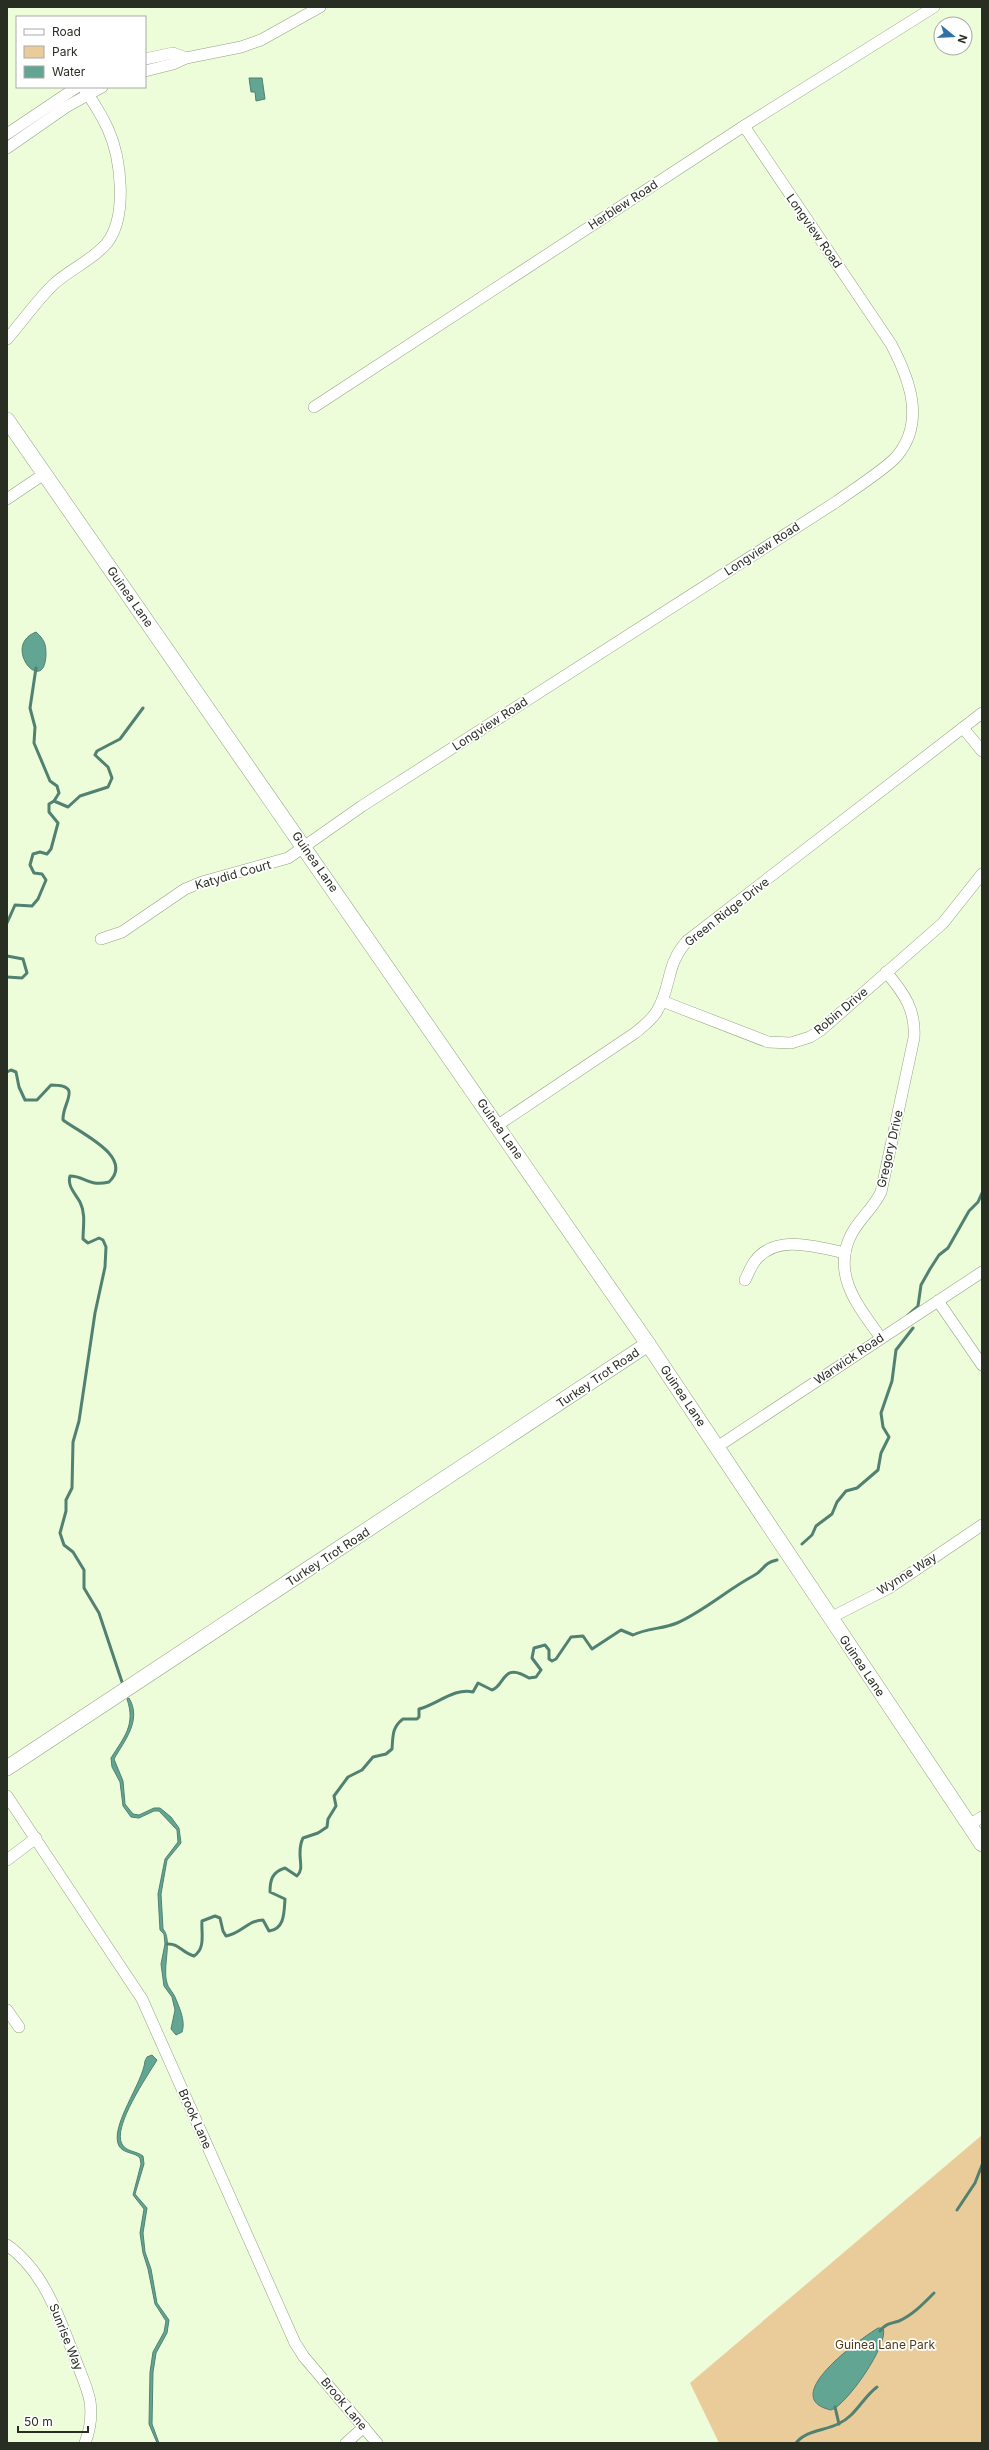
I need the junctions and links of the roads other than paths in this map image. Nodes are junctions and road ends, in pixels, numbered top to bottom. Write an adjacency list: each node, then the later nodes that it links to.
1 (320, 7): 3 (street)
2 (934, 7): 9 (street, Herblew Road)
3 (186, 58): 4 (street); 5 (street)
4 (146, 59)
5 (146, 71)
6 (76, 88): 10 (street)
7 (98, 88): 8 (street)
8 (85, 91): 11 (street); 12 (street)
9 (744, 126): 13 (street, Herblew Road); 20 (street, Longview Road)
10 (7, 134)
11 (7, 148)
12 (7, 339)
13 (314, 406)
14 (7, 420): 15 (street, Guinea Lane)
15 (44, 474): 16 (street); 20 (street, Guinea Lane)
16 (7, 499)
17 (982, 713): 18 (street, Green Ridge Drive)
18 (963, 728): 19 (street); 24 (street, Green Ridge Drive)
19 (982, 751)
20 (304, 846): 22 (street, Katydid Court); 25 (street, Guinea Lane)
21 (982, 874): 23 (street, Robin Drive)
22 (101, 939)
23 (886, 972): 24 (street, Robin Drive); 26 (street, Gregory Drive)
24 (662, 1001): 25 (street, Green Ridge Drive)
25 (498, 1125): 31 (street, Guinea Lane)
26 (845, 1253): 28 (street); 30 (street, Gregory Drive)
27 (982, 1272): 29 (street, Warwick Road)
28 (745, 1280)
29 (938, 1301): 30 (street, Warwick Road); 32 (street)
30 (881, 1338): 33 (street, Warwick Road)
31 (648, 1344): 33 (street, Guinea Lane); 36 (street, Turkey Trot Road)
32 (982, 1365)
33 (717, 1447): 35 (street, Guinea Lane)
34 (982, 1525): 35 (street, Wynne Way)
35 (830, 1618): 39 (street, Guinea Lane)
36 (7, 1768)
37 (7, 1796): 40 (street, Brook Lane)
38 (982, 1817): 39 (street)
39 (969, 1825): 41 (street, Guinea Lane)
40 (36, 1838): 42 (street); 46 (street, Brook Lane)
41 (982, 1844)
42 (7, 1860)
43 (7, 2010): 44 (street)
44 (19, 2027)
45 (7, 2245): 47 (street, Sunrise Way)
46 (364, 2427): 48 (street); 49 (street, Brook Lane)
47 (85, 2443)
48 (346, 2443)
49 (378, 2443)

